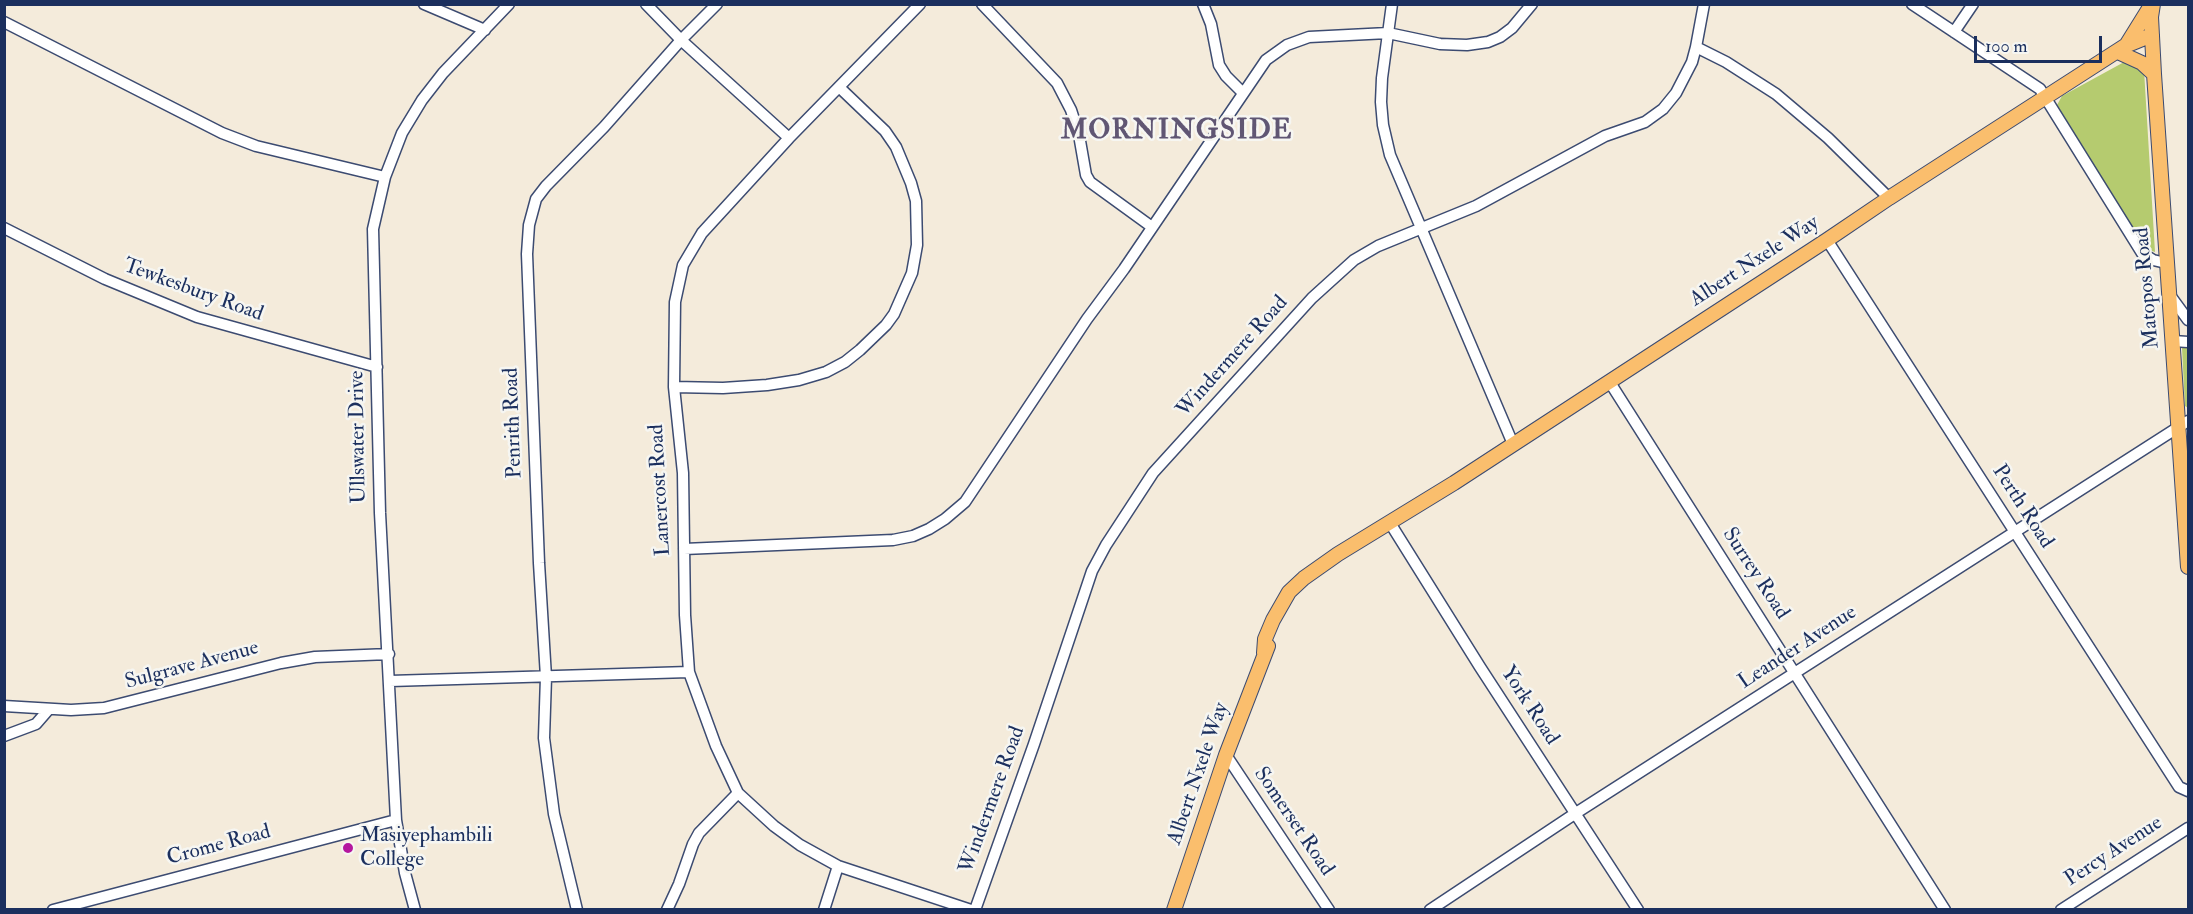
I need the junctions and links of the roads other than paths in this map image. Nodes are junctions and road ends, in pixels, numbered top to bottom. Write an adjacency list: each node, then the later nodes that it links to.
1 (424, 4): 15 (street)
2 (509, 4): 15 (street, Ullswater Drive)
3 (646, 4): 18 (street)
4 (717, 4): 18 (street, Penrith Road)
5 (920, 4): 23 (street, Lanercost Road)
6 (982, 4): 29 (street)
7 (1203, 4): 24 (street)
8 (1392, 4): 17 (street)
9 (1532, 4): 17 (street)
10 (1704, 4): 20 (street, Windermere Road)
11 (1912, 4): 16 (street)
12 (1973, 4): 16 (street)
13 (2152, 4): 19 (main road, Matopos Road); 21 (main road)
14 (4, 22): 27 (street)
15 (485, 30): 27 (street, Ullswater Drive)
16 (1954, 32): 25 (street)
17 (1388, 33): 24 (street); 31 (street)
18 (681, 40): 26 (street); 51 (street, Penrith Road)
19 (2152, 41): 21 (main road); 22 (main road, Matopos Road)
20 (1696, 47): 28 (street); 31 (street, Windermere Road)
21 (2120, 51): 22 (main road); 25 (main road, Albert Nxele Way)
22 (2154, 74): 34 (main road, Matopos Road)
23 (840, 88): 26 (street, Lanercost Road); 41 (street)
24 (1243, 93): 29 (street)
25 (2047, 97): 28 (main road, Albert Nxele Way); 34 (street)
26 (789, 138): 41 (street, Lanercost Road)
27 (385, 177): 39 (street, Ullswater Drive)
28 (1889, 198): 32 (main road, Albert Nxele Way)
29 (1152, 227): 46 (street)
30 (7, 229): 33 (street); 39 (street, Tewkesbury Road)
31 (1421, 229): 43 (street); 68 (street, Windermere Road)
32 (1827, 240): 40 (main road, Albert Nxele Way); 45 (street, Perth Road)
33 (4, 241)
34 (2166, 263): 35 (main road, Matopos Road)
35 (2169, 294): 36 (street); 37 (main road, Matopos Road)
36 (2188, 320)
37 (2173, 341): 38 (street); 42 (main road, Matopos Road)
38 (2188, 342)
39 (377, 367): 48 (street, Ullswater Drive)
40 (1608, 381): 43 (main road, Albert Nxele Way); 50 (street, Surrey Road)
41 (674, 387): 46 (street, Lanercost Road)
42 (2184, 424): 45 (street, Leander Avenue); 47 (main road, Matopos Road)
43 (1513, 444): 44 (main road, Albert Nxele Way)
44 (1386, 525): 56 (main road, Albert Nxele Way); 59 (street, York Road)
45 (2015, 532): 50 (street, Leander Avenue); 57 (street, Perth Road)
46 (684, 549): 49 (street, Lanercost Road)
47 (2188, 567)
48 (389, 654): 52 (street, Ullswater Drive); 54 (street, Sulgrave Avenue)
49 (689, 672): 51 (street); 58 (street, Lanercost Road)
50 (1796, 672): 59 (street, Leander Avenue); 73 (street, Surrey Road)
51 (546, 677): 52 (street); 65 (street, Penrith Road)
52 (390, 681): 60 (street, Ullswater Drive)
53 (4, 706): 54 (street, Sulgrave Avenue)
54 (49, 710): 55 (street)
55 (4, 736)
56 (1226, 755): 69 (main road, Albert Nxele Way); 70 (street, Somerset Road)
57 (2188, 791)
58 (738, 793): 62 (street, Lanercost Road); 66 (street)
59 (1576, 813): 71 (street, Leander Avenue); 72 (street, York Road)
60 (396, 820): 63 (street, Crome Road); 64 (street, Ullswater Drive)
61 (2188, 828): 74 (street, Percy Avenue)
62 (838, 866): 67 (street); 68 (street, Lanercost Road)
63 (53, 909)
64 (415, 909)
65 (577, 909)
66 (667, 909)
67 (824, 909)
68 (973, 909)
69 (1174, 909)
70 (1329, 909)
71 (1430, 909)
72 (1638, 909)
73 (1945, 909)
74 (2061, 909)

